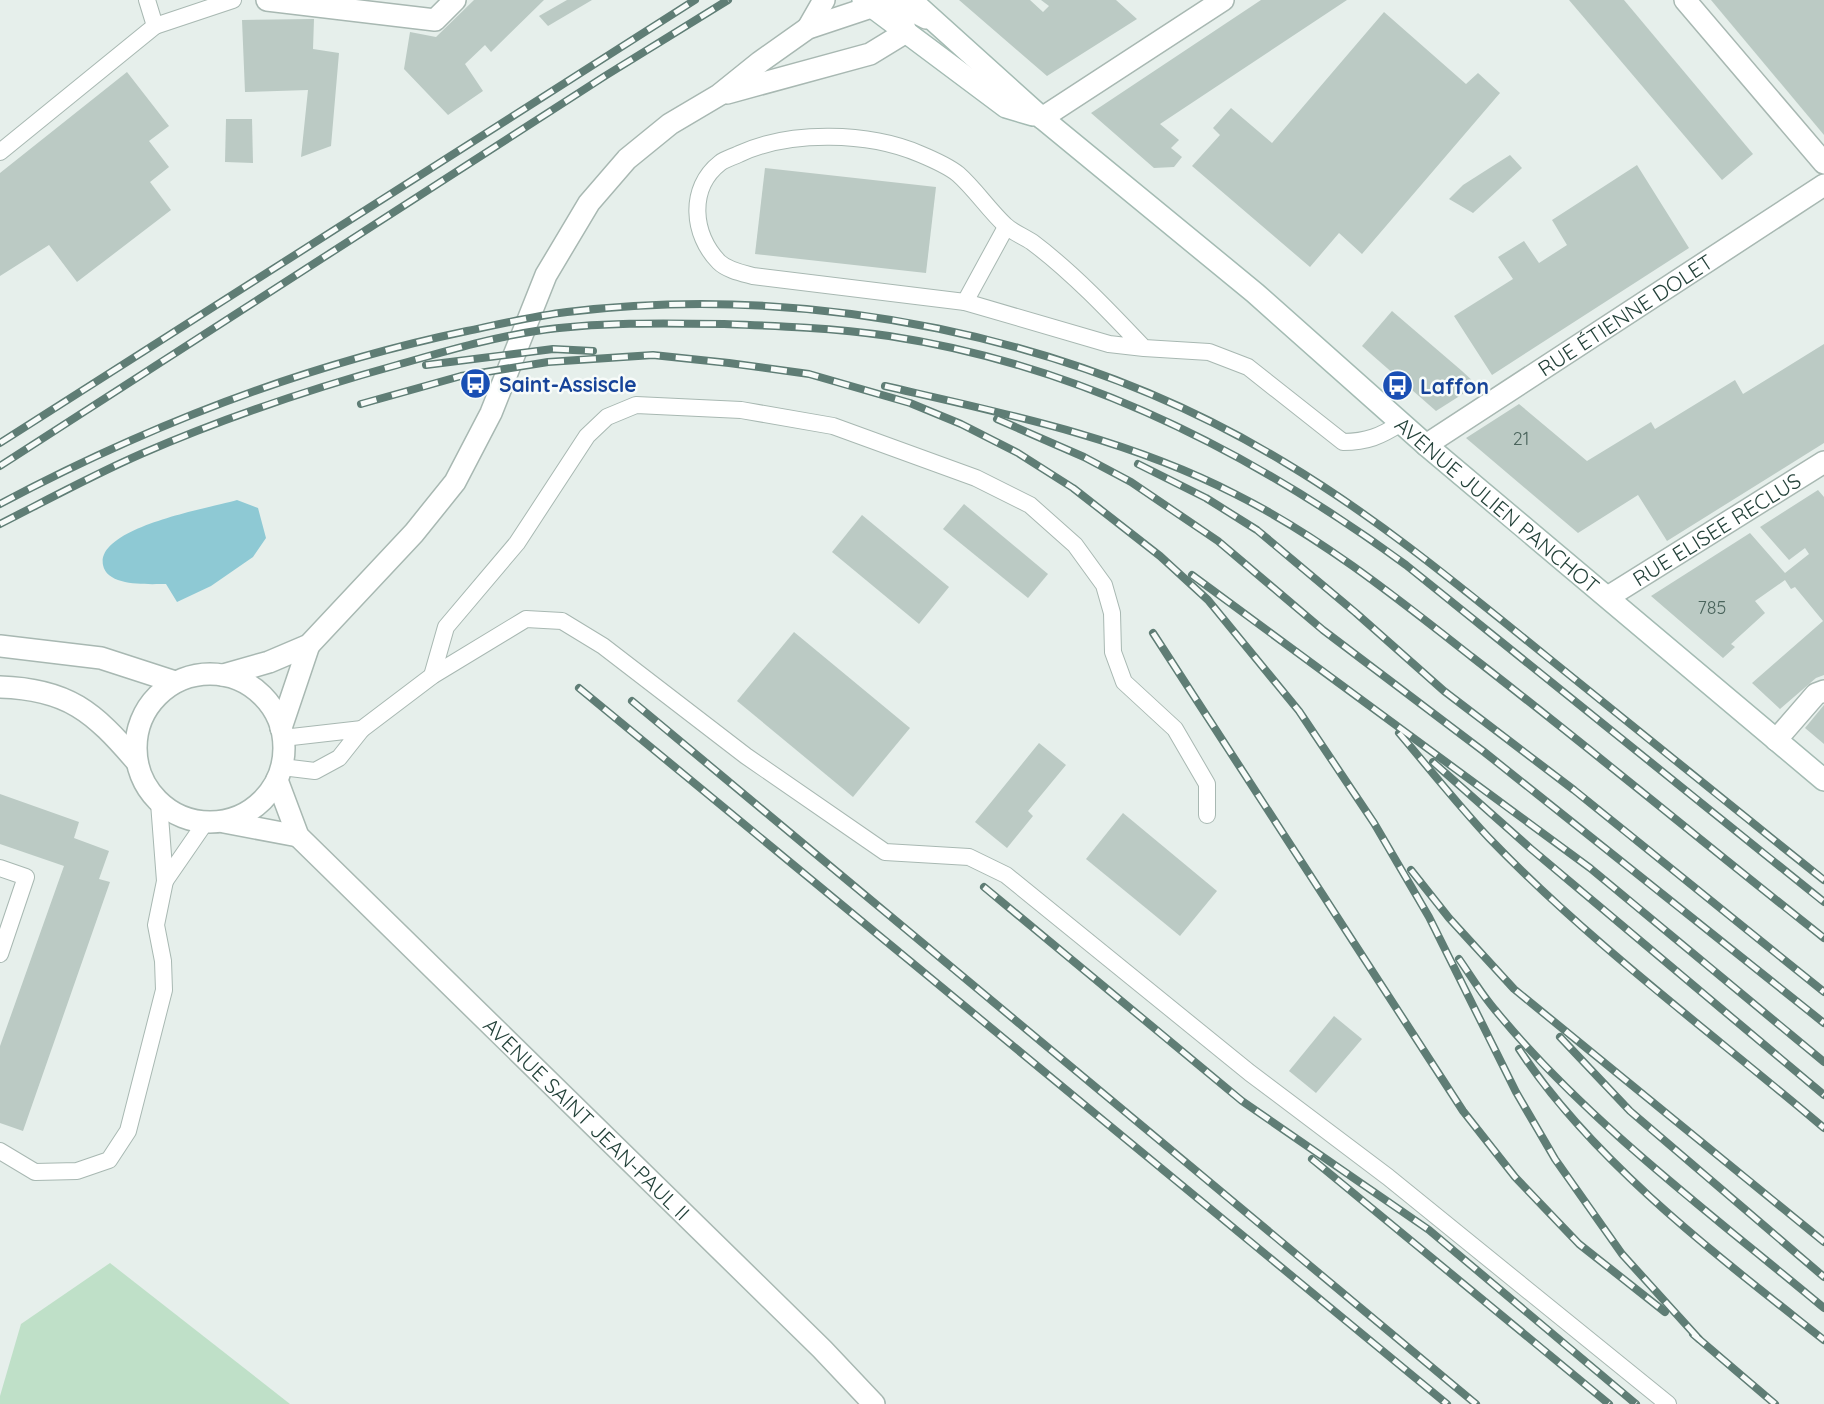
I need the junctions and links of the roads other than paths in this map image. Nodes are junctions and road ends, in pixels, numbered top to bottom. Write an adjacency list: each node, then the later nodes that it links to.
1 (147, 0): 10 (lane)
2 (233, 0): 10 (lane)
3 (267, 0): 4 (street)
4 (455, 0)
5 (824, 0): 11 (street)
6 (1223, 0): 14 (street)
7 (1685, 0): 16 (street)
8 (900, 1): 9 (street); 12 (street); 14 (street, AVENUE JULIEN PANCHOT)
9 (867, 3): 11 (street); 12 (street, AVENUE JULIEN PANCHOT)
10 (155, 26): 15 (lane)
11 (808, 28): 13 (street)
12 (906, 32): 13 (street); 14 (street, AVENUE JULIEN PANCHOT)
13 (719, 95): 25 (street)
14 (1042, 118): 21 (street, AVENUE JULIEN PANCHOT)
15 (0, 152)
16 (1824, 163)
17 (1824, 186): 22 (street, RUE ÉTIENNE DOLET)
18 (1006, 227): 19 (lane); 19 (lane); 20 (lane)
19 (965, 302): 20 (lane)
20 (1144, 348): 21 (lane)
21 (1401, 423): 22 (street, AVENUE JULIEN PANCHOT)
22 (1426, 445): 24 (street, AVENUE JULIEN PANCHOT)
23 (1824, 462): 24 (street, RUE ELISEE RECLUS)
24 (1608, 597): 34 (street, AVENUE JULIEN PANCHOT)
25 (309, 645): 27 (street); 33 (street)
26 (0, 646): 29 (street)
27 (223, 675): 29 (street); 33 (street)
28 (432, 676): 32 (lane); 39 (lane); 47 (lane)
29 (175, 682): 35 (street)
30 (0, 687): 35 (street)
31 (1824, 691): 34 (street)
32 (362, 729): 33 (lane); 36 (lane)
33 (282, 733): 36 (street)
34 (1776, 740): 37 (street, AVENUE JULIEN PANCHOT)
35 (136, 761): 38 (street)
36 (279, 774): 40 (street); 41 (street, AVENUE SAINT JEAN-PAUL II)
37 (1824, 780)
38 (159, 803): 40 (street); 43 (lane)
39 (1206, 815)
40 (213, 822): 41 (street); 43 (lane)
41 (298, 836): 46 (street, AVENUE SAINT JEAN-PAUL II)
42 (0, 868): 44 (lane)
43 (165, 881): 45 (lane)
44 (0, 954)
45 (0, 1151)
46 (874, 1404)
47 (1668, 1404)

